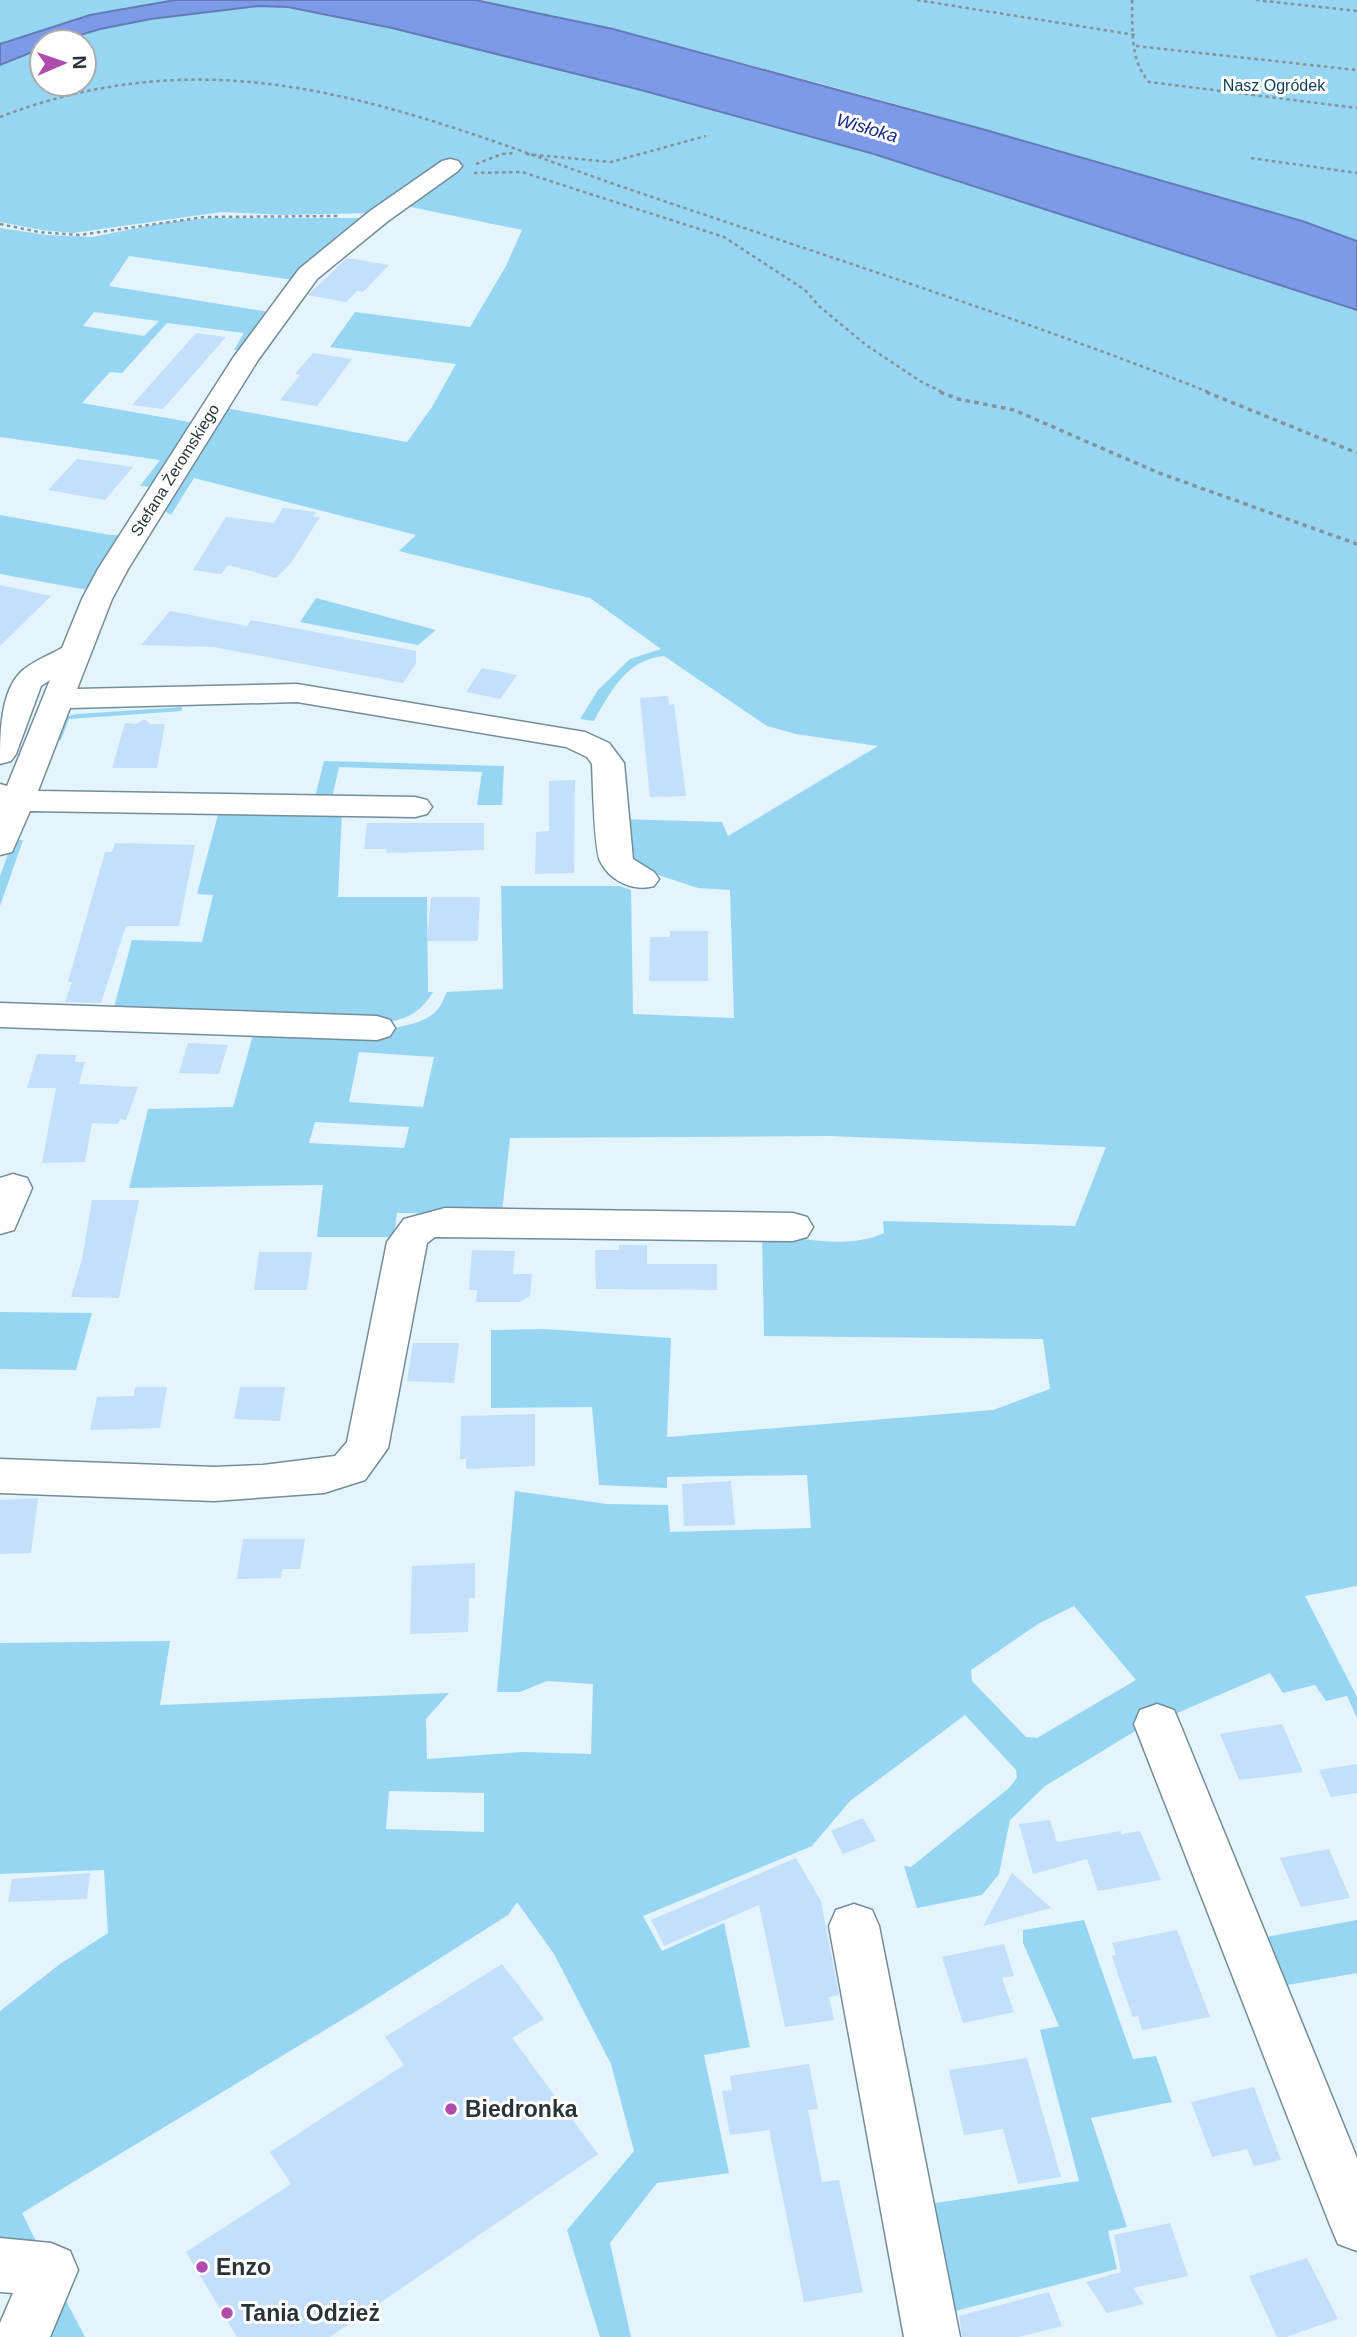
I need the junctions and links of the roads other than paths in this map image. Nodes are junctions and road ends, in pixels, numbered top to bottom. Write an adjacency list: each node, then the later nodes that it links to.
1 (443, 171): 2 (street, Stefana Żeromskiego)
2 (73, 655): 3 (street, Stefana Żeromskiego); 4 (street)
3 (58, 699): 5 (street, Stefana Żeromskiego); 8 (street)
4 (0, 754)
5 (8, 798): 6 (street); 7 (street, Stefana Żeromskiego)
6 (415, 807)
7 (0, 845)
8 (642, 879)
9 (0, 1015): 10 (street)
10 (377, 1027)
11 (793, 1227): 12 (street)
12 (0, 1476)
13 (1157, 1724): 15 (street)
14 (854, 1926): 18 (street)
15 (1357, 2225)
16 (0, 2265): 17 (street)
17 (22, 2337)
18 (932, 2337)

